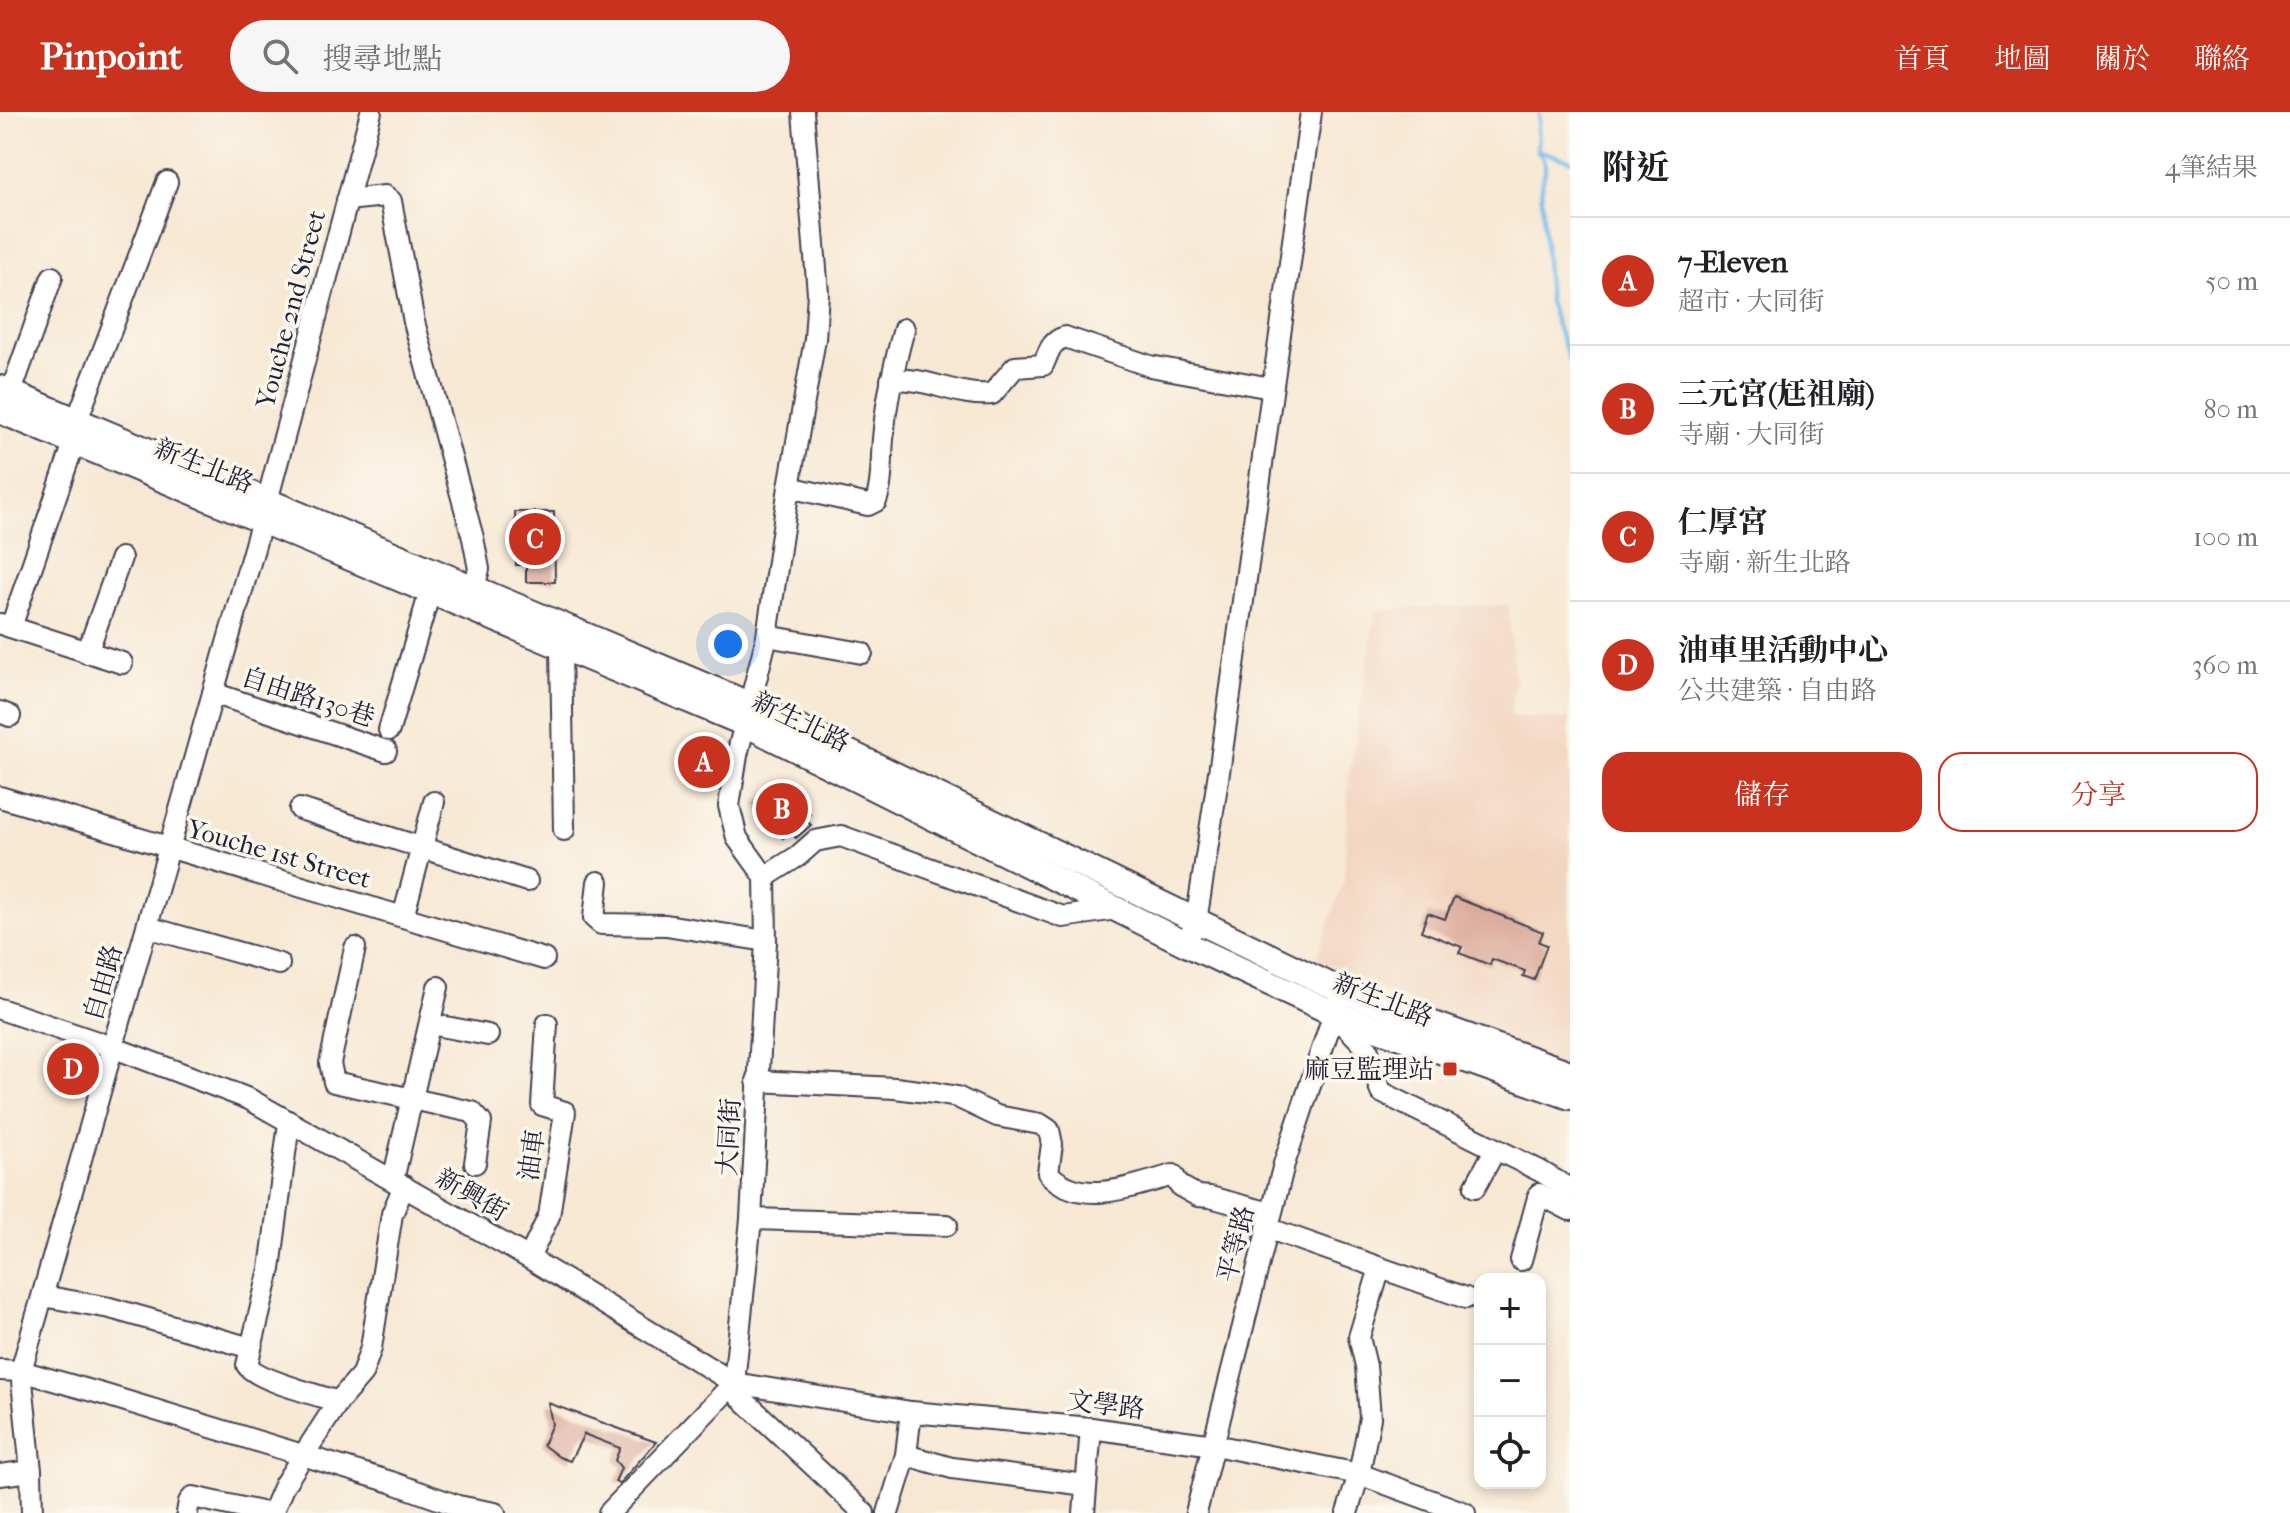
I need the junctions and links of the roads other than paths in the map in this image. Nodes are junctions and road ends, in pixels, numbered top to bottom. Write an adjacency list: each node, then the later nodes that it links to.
1 (371, 112): 5 (street, Youche 2nd Street)
2 (803, 112): 12 (street)
3 (1311, 112): 9 (street)
4 (167, 182): 11 (street)
5 (347, 200): 13 (street, Youche 2nd Street); 16 (street)
6 (52, 277): 10 (street)
7 (904, 329): 8 (street)
8 (891, 380): 9 (street); 12 (street)
9 (1271, 388): 39 (street)
10 (4, 397): 11 (main road, 新生北路)
11 (76, 431): 13 (main road, 新生北路); 17 (street)
12 (789, 487): 18 (street)
13 (265, 510): 15 (main road, 新生北路); 16 (main road, 新生北路); 23 (street, 自由路)
14 (121, 558): 20 (street)
15 (430, 592): 16 (main road, 新生北路); 25 (street)
16 (472, 598): 19 (main road, 新生北路); 24 (main road, 新生北路)
17 (6, 626): 20 (street)
18 (767, 636): 21 (street); 24 (street)
19 (561, 648): 24 (main road, 新生北路); 30 (street)
20 (87, 653): 22 (street)
21 (862, 653)
22 (122, 663)
23 (213, 693): 26 (street, 自由路130巷); 32 (street, 自由路)
24 (748, 714): 33 (street); 36 (main road, 新生北路); 39 (main road, 新生北路)
25 (389, 730)
26 (386, 751)
27 (0, 797): 32 (street, Youche 1st Street)
28 (434, 802): 31 (street)
29 (300, 809): 31 (street)
30 (564, 830)
31 (422, 847): 34 (street); 37 (street)
32 (169, 848): 37 (street, Youche 1st Street); 38 (street, 自由路)
33 (765, 877): 36 (street); 40 (street, 大同街)
34 (527, 881)
35 (598, 882): 40 (street)
36 (1116, 909): 39 (main road, 新生北路)
37 (403, 917): 42 (street, Youche 1st Street)
38 (147, 927): 43 (street); 50 (street, 自由路)
39 (1191, 933): 45 (main road, 新生北路)
40 (766, 941): 52 (street, 大同街)
41 (355, 948): 54 (street)
42 (544, 959)
43 (279, 964)
44 (438, 987): 47 (street)
45 (1338, 1002): 51 (main road, 新生北路); 53 (main road, 新生北路); 56 (street); 63 (street, 平等路)
46 (0, 1009): 50 (street, 新興街)
47 (430, 1024): 49 (street); 54 (street)
48 (547, 1024): 65 (street, 油車)
49 (488, 1035)
50 (112, 1047): 55 (street, 新興街); 68 (street, 自由路)
51 (1570, 1073)
52 (757, 1081): 62 (street, 大同街); 63 (street)
53 (1570, 1097)
54 (411, 1101): 57 (street); 58 (street)
55 (289, 1123): 58 (street, 新興街); 70 (street)
56 (1495, 1150): 59 (street); 60 (street)
57 (475, 1163)
58 (399, 1183): 65 (street, 新興街); 74 (street)
59 (1475, 1187)
60 (1570, 1189)
61 (1570, 1210): 66 (street)
62 (751, 1219): 64 (street); 73 (street, 大同街)
63 (1268, 1221): 67 (street); 77 (street, 平等路)
64 (947, 1225)
65 (529, 1258): 73 (street, 新興街)
66 (1521, 1260)
67 (1380, 1268): 69 (street); 81 (street)
68 (43, 1296): 70 (street); 72 (street, 自由路)
69 (1466, 1298)
70 (251, 1348): 74 (street)
71 (0, 1370): 72 (street)
72 (21, 1371): 78 (street); 80 (street, 自由路)
73 (734, 1383): 75 (street, 文學路); 89 (street); 90 (street, 新興街)
74 (338, 1402): 78 (street)
75 (911, 1412): 76 (street, 文學路); 79 (street)
76 (1091, 1428): 77 (street, 文學路); 83 (street)
77 (1214, 1445): 81 (street, 文學路); 93 (street, 平等路)
78 (305, 1455): 87 (street); 88 (street)
79 (906, 1455): 83 (street); 91 (street)
80 (31, 1471): 82 (street); 84 (street, 自由路)
81 (1359, 1474): 94 (street); 95 (street, 文學路)
82 (0, 1475)
83 (1086, 1485): 92 (street)
84 (32, 1513)
85 (187, 1513): 86 (street)
86 (265, 1513)
87 (272, 1513)
88 (495, 1513)
89 (609, 1513)
90 (864, 1513)
91 (888, 1513)
92 (1084, 1513)
93 (1196, 1513)
94 (1347, 1513)
95 (1465, 1513)

